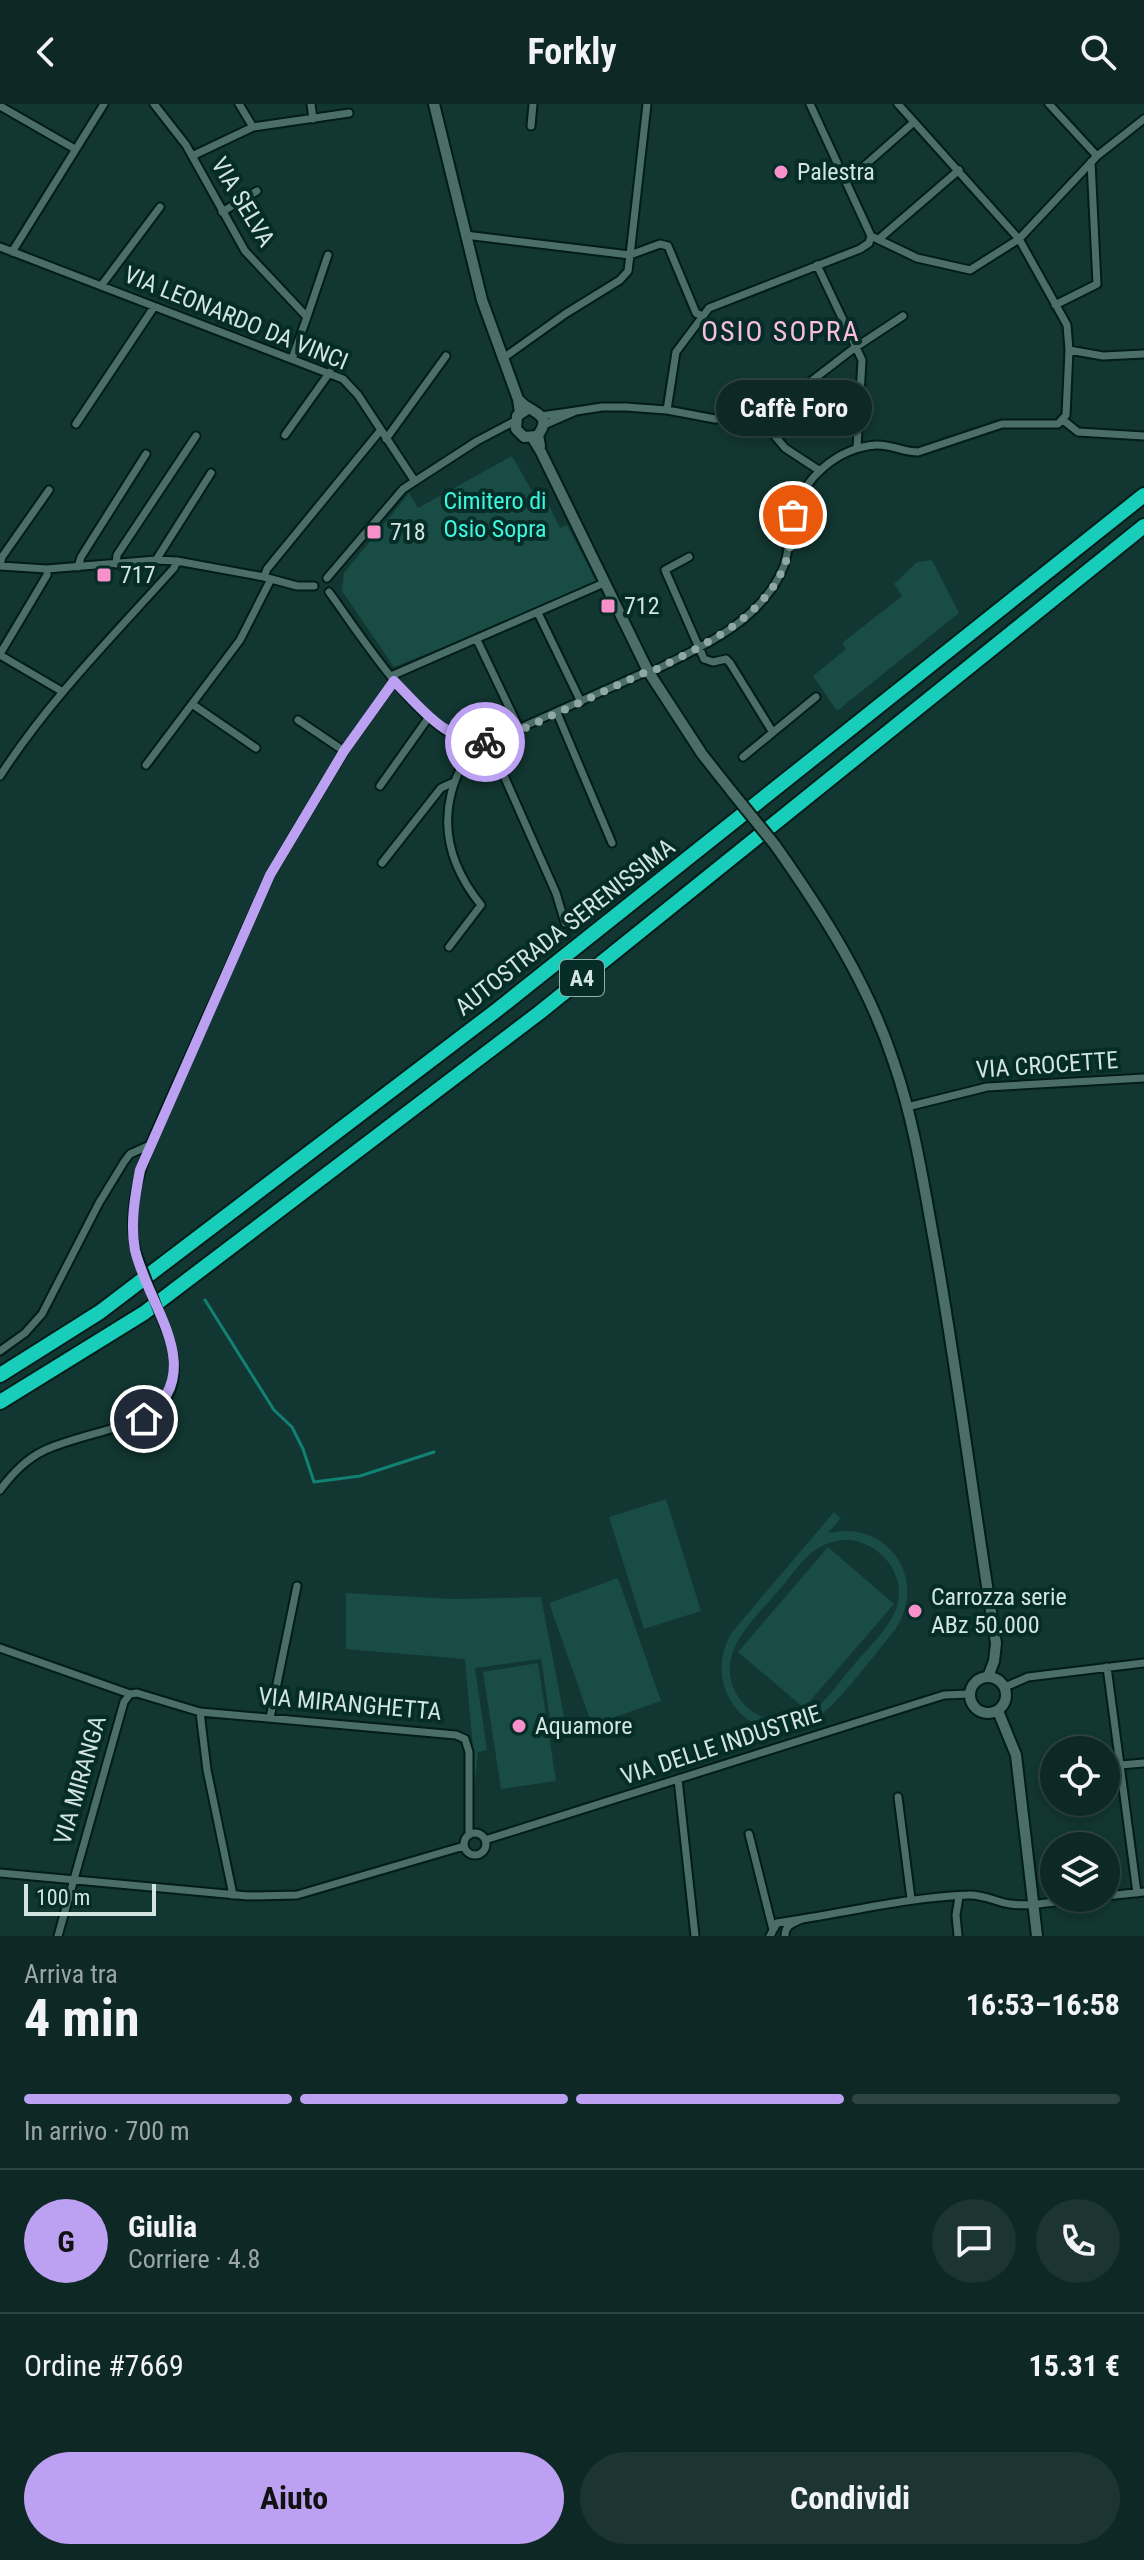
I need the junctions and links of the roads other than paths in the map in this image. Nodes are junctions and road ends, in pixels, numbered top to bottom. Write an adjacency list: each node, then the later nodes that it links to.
1 (104, 104): 18 (street)
2 (154, 104): 19 (street, VIA SELVA)
3 (239, 104): 17 (street)
4 (311, 104): 13 (street)
5 (434, 104): 26 (street)
6 (533, 104): 16 (street)
7 (647, 104): 32 (street)
8 (810, 104): 22 (street)
9 (898, 104): 15 (street)
10 (1049, 104): 20 (street)
11 (0, 106): 18 (street)
12 (349, 113): 13 (street)
13 (313, 119): 17 (street)
14 (1144, 119): 20 (street)
15 (914, 122): 21 (street); 22 (street)
16 (531, 126)
17 (253, 127): 19 (street)
18 (75, 149): 30 (street)
19 (192, 156): 25 (street, VIA SELVA)
20 (1094, 159): 28 (street); 35 (street)
21 (959, 170): 27 (street); 28 (street)
22 (846, 182): 27 (street)
23 (257, 191): 25 (street)
24 (160, 207): 34 (street)
25 (222, 212): 39 (street, VIA SELVA)
26 (465, 235): 32 (street); 45 (street)
27 (875, 238): 28 (street); 33 (street)
28 (1019, 239): 35 (street)
29 (0, 247): 30 (street, VIA LEONARDO DA VINCI)
30 (12, 252): 34 (street, VIA LEONARDO DA VINCI)
31 (328, 255): 39 (street)
32 (630, 255): 37 (street); 45 (street)
33 (817, 265): 37 (street); 40 (street)
34 (101, 286): 36 (street, VIA LEONARDO DA VINCI)
35 (1055, 305): 41 (street)
36 (154, 307): 44 (street, VIA LEONARDO DA VINCI); 51 (street)
37 (702, 316): 47 (street)
38 (903, 316): 40 (street)
39 (307, 317): 44 (street)
40 (857, 347): 48 (street); 58 (street)
41 (1069, 350): 42 (street); 50 (street)
42 (1144, 354)
43 (446, 356): 57 (street)
44 (292, 359): 46 (street, VIA LEONARDO DA VINCI)
45 (502, 359): 49 (street)
46 (330, 372): 53 (street, VIA LEONARDO DA VINCI); 54 (street)
47 (667, 410): 48 (street); 52 (street)
48 (759, 417): 60 (street)
49 (520, 418): 52 (street); 52 (street); 62 (street)
50 (1063, 420): 56 (street); 58 (street)
51 (76, 424)
52 (539, 428): 75 (street)
53 (380, 431): 57 (street, VIA LEONARDO DA VINCI); 73 (street)
54 (285, 435)
55 (196, 436): 69 (street)
56 (1144, 436)
57 (386, 439): 62 (street, VIA LEONARDO DA VINCI)
58 (857, 447): 60 (street)
59 (146, 454): 71 (street)
60 (820, 471): 80 (street)
61 (211, 473): 67 (street)
62 (414, 480): 74 (street)
63 (49, 490): 70 (street)
64 (1144, 495): 110 (highway, AUTOSTRADA SERENISSIMA / A4)
65 (1144, 526): 111 (highway, AUTOSTRADA SERENISSIMA / A4)
66 (689, 557): 80 (street)
67 (156, 560): 68 (street); 69 (street)
68 (177, 561): 73 (street); 84 (street)
69 (116, 564): 71 (street)
70 (0, 565): 72 (street)
71 (78, 567): 72 (street)
72 (47, 569): 81 (street)
73 (268, 578): 76 (street); 87 (street)
74 (327, 578): 76 (street); 77 (street)
75 (604, 583): 78 (street); 82 (street)
76 (314, 586): 77 (street)
77 (329, 592): 83 (street)
78 (538, 613): 79 (street); 86 (street)
79 (477, 640): 83 (street); 91 (street)
80 (699, 648): 82 (street); 92 (street)
81 (0, 655): 84 (street)
82 (648, 671): 86 (street); 107 (street, bridge)
83 (392, 678): 89 (street); 96 (street)
84 (63, 692): 99 (street)
85 (816, 697): 92 (street)
86 (581, 702): 88 (street)
87 (192, 704): 95 (street); 98 (street)
88 (557, 713): 91 (street); 102 (street)
89 (429, 717): 93 (street); 101 (street)
90 (298, 720): 96 (street)
91 (520, 730): 94 (street)
92 (772, 731): 97 (street)
93 (476, 742): 94 (street); 100 (street)
94 (489, 742): 104 (street)
95 (256, 748)
96 (344, 751): 108 (street)
97 (743, 757)
98 (146, 765)
99 (0, 776)
100 (452, 783): 103 (street); 105 (street)
101 (380, 786)
102 (612, 843)
103 (382, 863)
104 (565, 923)
105 (449, 947)
106 (1144, 1078): 107 (street, VIA CROCETTE)
107 (907, 1107): 117 (street)
108 (150, 1145): 109 (street); 112 (street, bridge)
109 (0, 1351)
110 (0, 1375)
111 (0, 1402)
112 (0, 1490)
113 (297, 1586): 123 (street)
114 (0, 1648): 119 (street, VIA MIRANGA)
115 (1144, 1663): 116 (street)
116 (1107, 1667): 118 (street); 124 (street)
117 (988, 1677): 118 (street); 120 (street)
118 (1005, 1687): 121 (street)
119 (134, 1693): 122 (street, VIA MIRANGHETTA); 134 (street, VIA MIRANGA)
120 (970, 1694): 121 (street); 127 (street, VIA DELLE INDUSTRIE)
121 (998, 1711): 141 (street)
122 (200, 1712): 123 (street, VIA MIRANGHETTA); 137 (street)
123 (270, 1718): 130 (street, VIA MIRANGHETTA)
124 (1116, 1736)
125 (1144, 1763): 126 (street)
126 (1120, 1765): 135 (street)
127 (678, 1779): 131 (street, VIA DELLE INDUSTRIE); 145 (street)
128 (898, 1797): 139 (street)
129 (749, 1834): 143 (street)
130 (469, 1835): 131 (street); 132 (street)
131 (485, 1840): 132 (street, VIA DELLE INDUSTRIE)
132 (464, 1846): 137 (street, VIA DELLE INDUSTRIE)
133 (0, 1873): 134 (street, VIA DELLE INDUSTRIE)
134 (72, 1880): 137 (street, VIA DELLE INDUSTRIE); 144 (street, VIA MIRANGA)
135 (1140, 1892): 136 (street)
136 (1120, 1894)
137 (233, 1895)
138 (959, 1897): 139 (street); 141 (street); 147 (street)
139 (911, 1899): 142 (street)
140 (1040, 1902): 141 (street)
141 (1033, 1903): 148 (street)
142 (802, 1919): 143 (street); 146 (street)
143 (772, 1933)
144 (58, 1936)
145 (695, 1936)
146 (785, 1936)
147 (958, 1936)
148 (1037, 1936)

